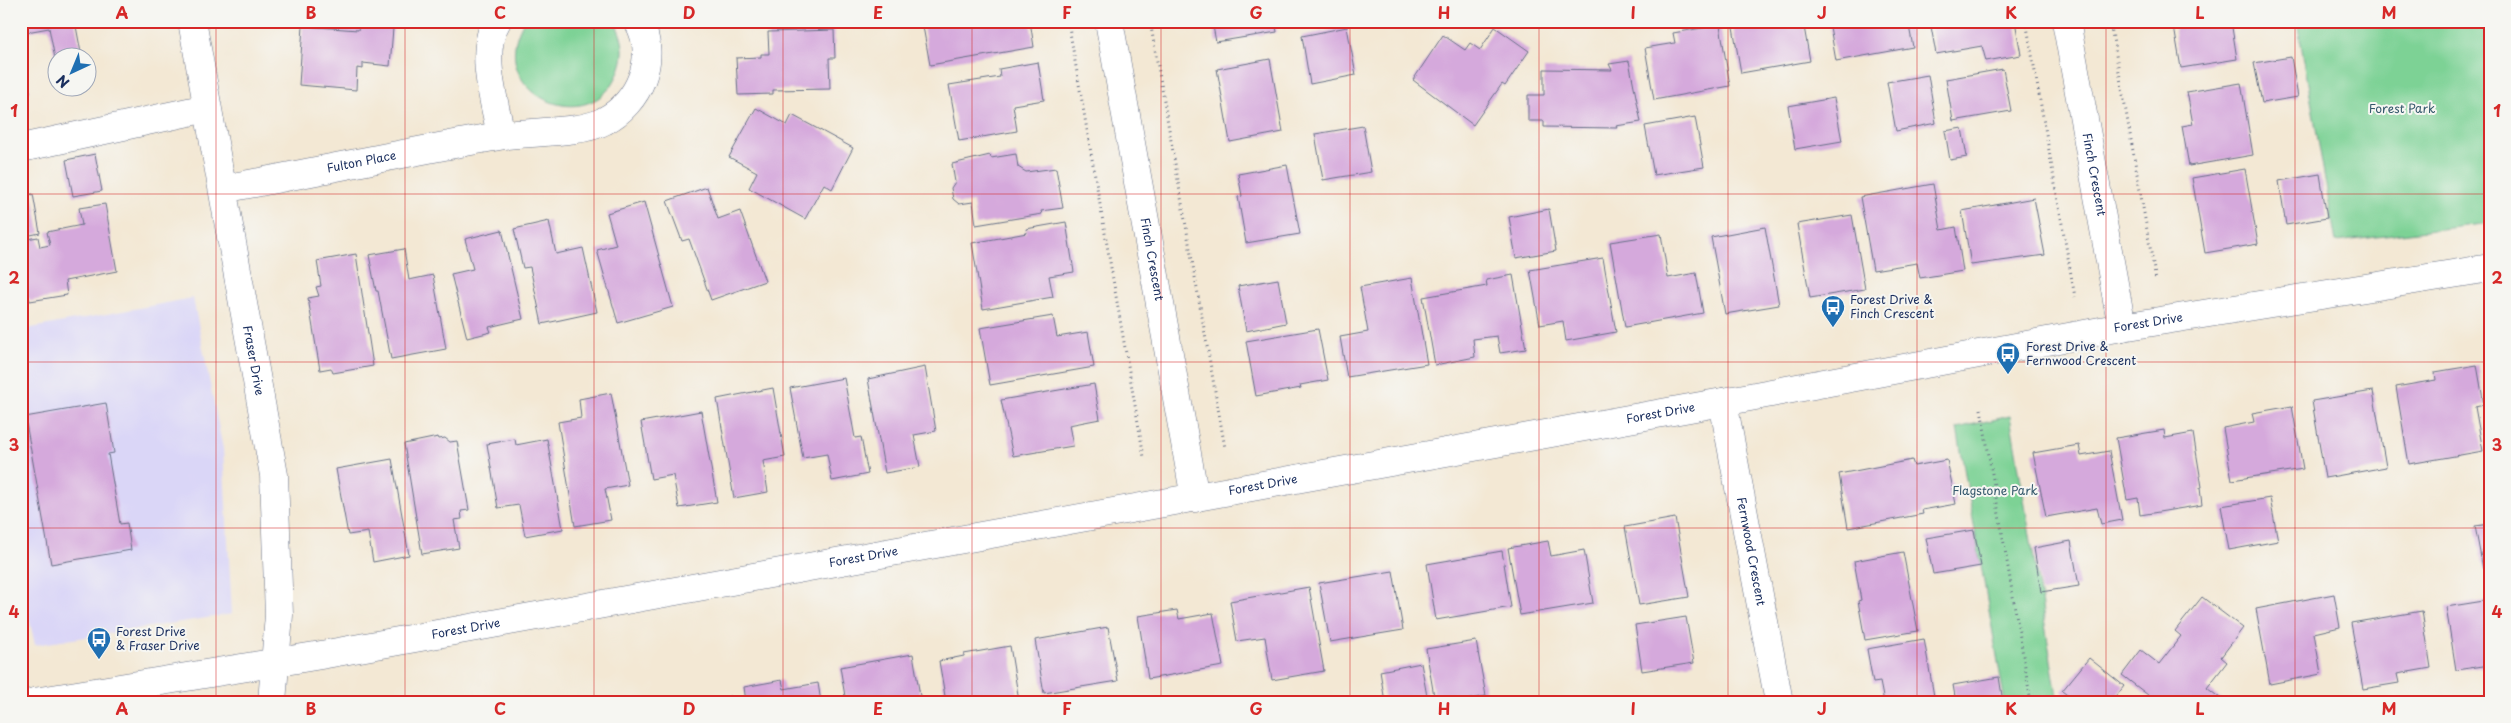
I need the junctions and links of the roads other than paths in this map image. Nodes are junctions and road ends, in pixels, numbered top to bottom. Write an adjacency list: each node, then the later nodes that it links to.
1 (192, 21): 6 (street, Fraser Drive)
2 (497, 21): 7 (street)
3 (638, 21): 7 (street, Fulton Place)
4 (1109, 21): 13 (street, Finch Crescent)
5 (2066, 21): 11 (street, Finch Crescent)
6 (207, 108): 8 (street); 9 (street, Fraser Drive)
7 (501, 135): 9 (street, Fulton Place)
8 (21, 148)
9 (223, 189): 14 (street, Fraser Drive)
10 (2490, 268): 11 (street, Forest Drive)
11 (2122, 327): 12 (street, Forest Drive)
12 (1723, 402): 13 (street, Forest Drive); 17 (street, Fernwood Crescent)
13 (1195, 498): 14 (street, Forest Drive)
14 (275, 663): 15 (street, Forest Drive); 16 (street, Fraser Drive)
15 (34, 702)
16 (272, 702)
17 (1779, 702)

